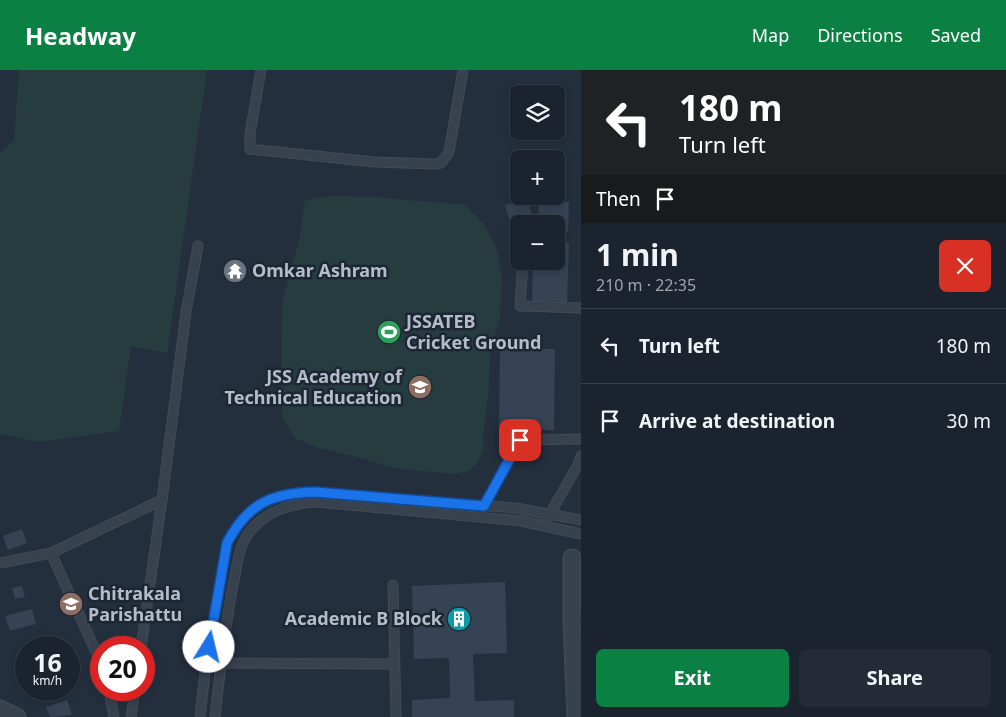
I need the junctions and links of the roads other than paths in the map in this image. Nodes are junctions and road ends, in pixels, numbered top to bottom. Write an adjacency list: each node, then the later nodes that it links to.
1 (261, 70): 2 (lane)
2 (463, 70)
3 (198, 246): 8 (lane)
4 (522, 270): 5 (lane)
5 (581, 308)
6 (581, 439): 10 (lane)
7 (581, 456): 12 (lane)
8 (162, 500): 16 (lane); 21 (lane)
9 (265, 502): 10 (lane); 11 (lane); 24 (lane)
10 (484, 506): 12 (lane)
11 (272, 513): 14 (lane); 23 (lane)
12 (549, 515): 13 (lane); 14 (lane)
13 (581, 520)
14 (543, 526): 15 (lane)
15 (581, 534)
16 (51, 552): 18 (lane); 22 (lane)
17 (572, 558): 20 (street)
18 (0, 563)
19 (393, 585): 25 (lane)
20 (576, 620): 26 (street)
21 (143, 636)
22 (90, 639)
23 (222, 662): 24 (lane); 25 (lane); 34 (lane)
24 (206, 663): 33 (lane)
25 (395, 664): 35 (lane)
26 (578, 696): 36 (street)
27 (111, 701): 31 (lane)
28 (133, 701): 32 (lane)
29 (0, 709): 30 (street)
30 (17, 717)
31 (114, 717)
32 (131, 717)
33 (200, 717)
34 (215, 717)
35 (396, 717)
36 (576, 717)

